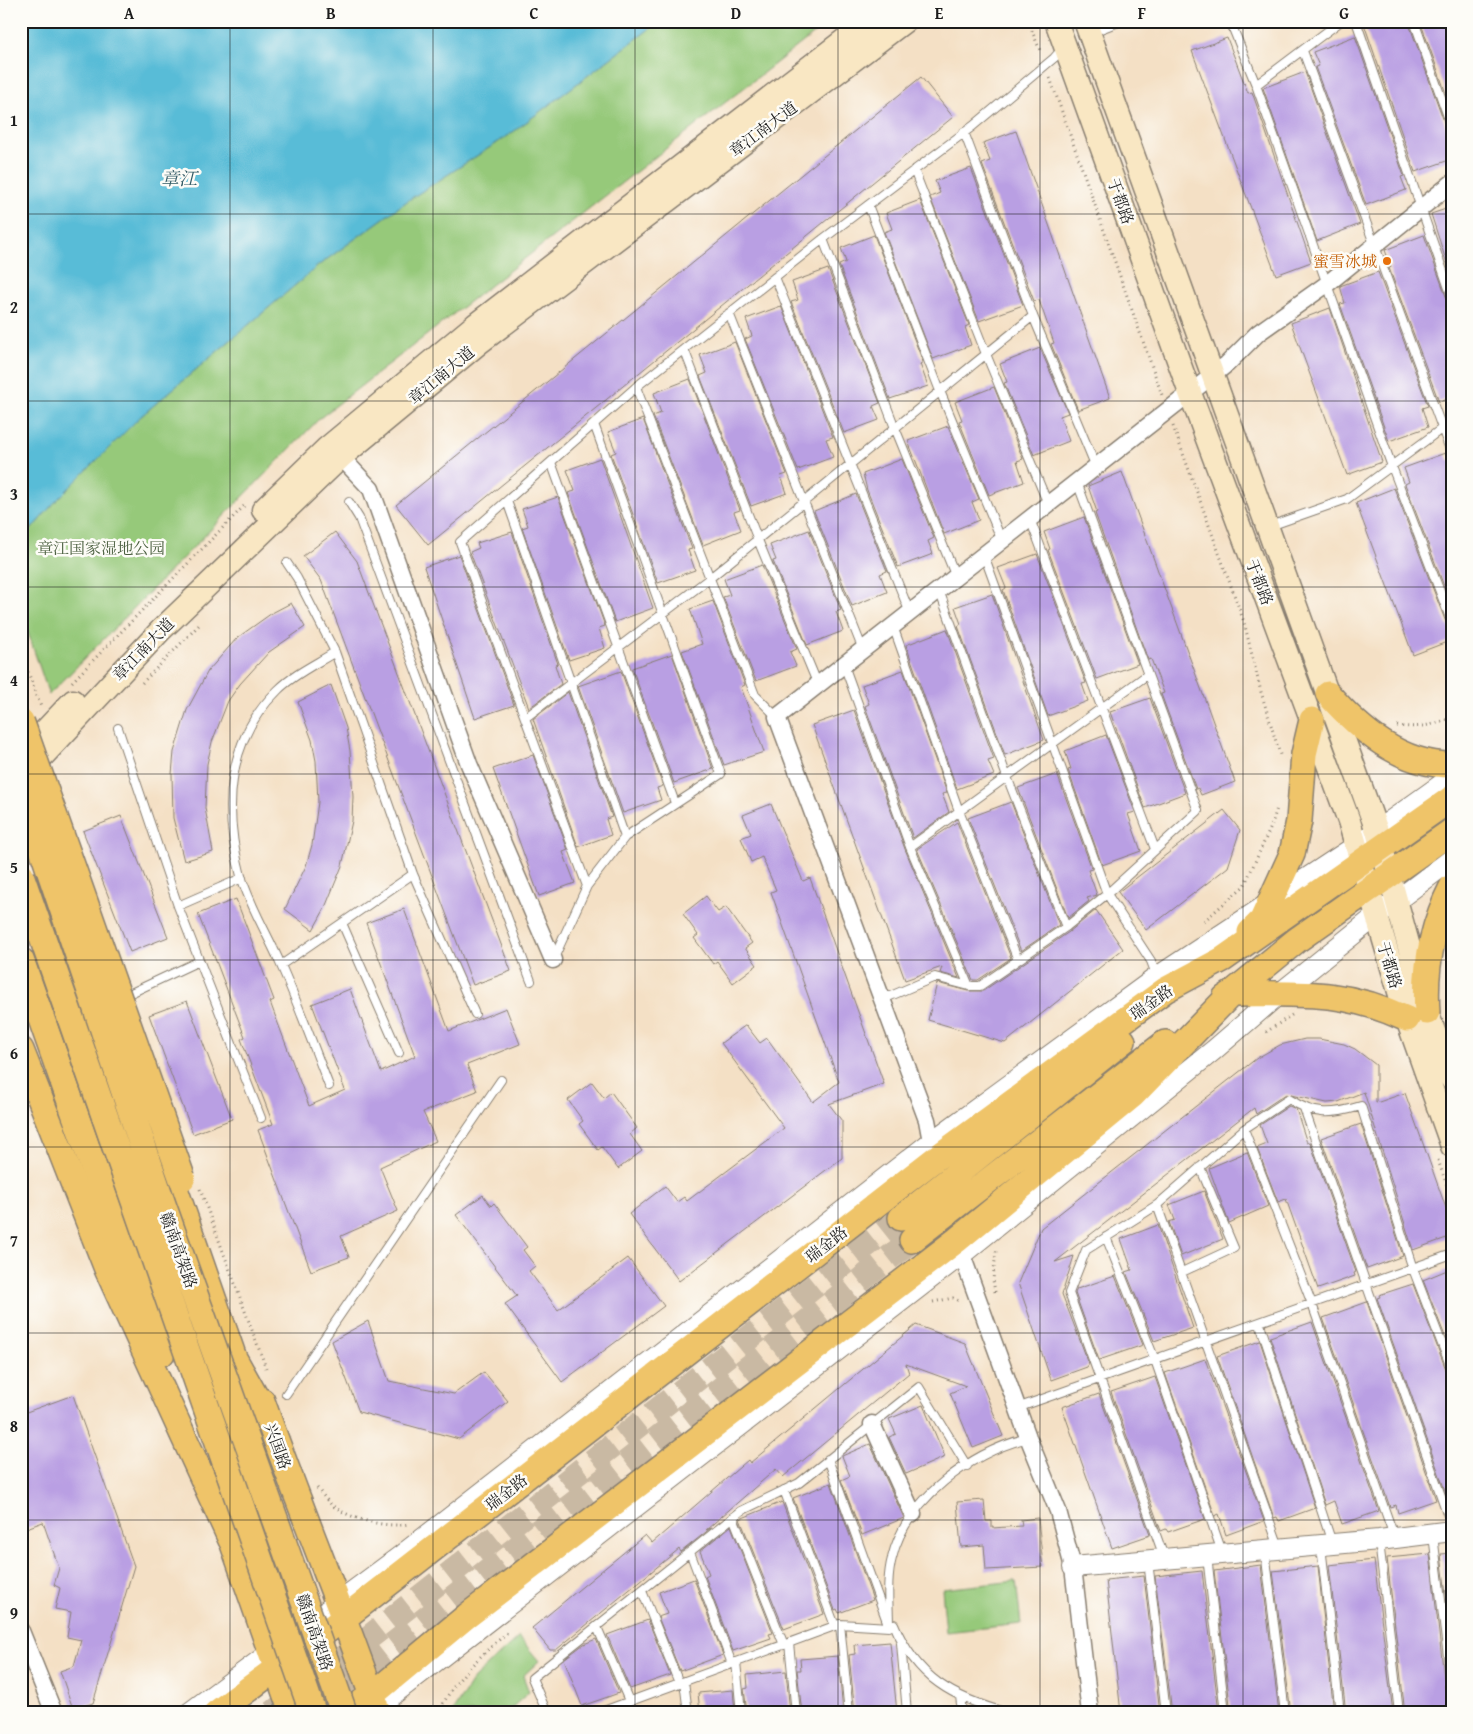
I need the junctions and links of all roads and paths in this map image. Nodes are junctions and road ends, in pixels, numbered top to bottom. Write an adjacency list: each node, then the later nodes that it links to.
1 (869, 21): 83 (main road, 章江南大道)
2 (905, 21): 40 (main road, 章江南大道)
3 (1028, 21): 13 (path)
4 (1056, 21): 11 (main road, 于都路)
5 (1121, 21): 10 (lane)
6 (1230, 21): 14 (lane)
7 (1341, 21): 12 (lane)
8 (1356, 21): 20 (lane)
9 (1414, 21): 15 (lane)
10 (1087, 27): 30 (main road, 于都路)
11 (1064, 45): 13 (lane); 33 (main road, 于都路)
12 (1303, 51): 14 (lane); 22 (lane)
13 (1046, 65): 16 (lane); 34 (path)
14 (1256, 85): 24 (lane)
15 (1452, 128)
16 (964, 132): 17 (lane); 27 (lane)
17 (914, 170): 19 (lane); 29 (lane)
18 (1452, 183): 20 (street)
19 (868, 205): 21 (lane); 32 (lane)
20 (1421, 208): 22 (street); 25 (lane)
21 (823, 239): 23 (lane); 37 (lane)
22 (1375, 245): 24 (street); 38 (lane)
23 (775, 277): 26 (lane); 43 (lane)
24 (1327, 284): 30 (street); 42 (lane)
25 (1452, 297)
26 (729, 313): 28 (lane); 48 (lane)
27 (1033, 316): 29 (lane); 44 (lane)
28 (684, 349): 31 (lane); 52 (lane)
29 (986, 354): 32 (lane); 49 (lane)
30 (1212, 376): 33 (street); 51 (main road, 于都路)
31 (636, 387): 36 (lane); 57 (lane)
32 (940, 391): 37 (lane); 53 (lane)
33 (1190, 393): 34 (street); 77 (main road, 于都路)
34 (1168, 410): 44 (street); 82 (path)
35 (1452, 421): 38 (lane)
36 (594, 424): 41 (lane); 60 (lane)
37 (896, 428): 43 (lane); 56 (lane)
38 (1442, 428): 39 (lane); 42 (lane)
39 (1452, 455)
40 (341, 457): 83 (main road, 章江南大道); 113 (street)
41 (551, 462): 46 (lane); 63 (lane)
42 (1391, 464): 51 (lane); 61 (lane)
43 (850, 465): 48 (lane); 59 (lane)
44 (1096, 467): 45 (street)
45 (1077, 482): 49 (street); 68 (lane)
46 (507, 501): 69 (lane); 76 (lane)
47 (349, 502): 118 (lane)
48 (804, 502): 52 (lane); 64 (lane)
49 (1048, 504): 50 (street)
50 (1030, 519): 53 (street); 72 (lane)
51 (1266, 528): 71 (main road, 于都路)
52 (758, 540): 57 (lane); 70 (lane)
53 (1002, 541): 54 (street)
54 (984, 555): 56 (street); 80 (lane)
55 (287, 564): 65 (lane)
56 (956, 576): 58 (street)
57 (710, 578): 60 (lane); 75 (lane)
58 (939, 590): 59 (street); 84 (lane)
59 (910, 612): 62 (street)
60 (663, 614): 63 (lane); 87 (lane)
61 (1452, 623)
62 (893, 626): 64 (street); 89 (lane)
63 (619, 648): 69 (lane); 87 (lane)
64 (863, 650): 67 (street)
65 (335, 652): 97 (lane); 100 (lane)
66 (21, 653): 74 (path)
67 (844, 665): 70 (street); 93 (lane)
68 (1147, 675): 72 (lane); 94 (lane)
69 (571, 683): 76 (lane); 91 (lane)
70 (818, 685): 75 (street)
71 (1328, 694): 81 (main road); 92 (main road, 于都路)
72 (1101, 709): 80 (lane); 94 (lane)
73 (1452, 716): 78 (path)
74 (32, 717): 138 (highway, bridge)
75 (777, 717): 124 (street)
76 (525, 718): 101 (lane)
77 (1312, 720): 95 (main road, 于都路); 105 (main road)
78 (1394, 726)
79 (118, 728): 107 (lane)
80 (1053, 743): 84 (lane); 104 (lane)
81 (1452, 765)
82 (1283, 766)
83 (23, 770): 157 (main road); 195 (highway, 赣南高架路, bridge)
84 (1007, 776): 89 (lane); 111 (lane)
85 (1452, 777): 92 (street)
86 (1452, 798): 92 (main road, 瑞金路)
87 (675, 803): 91 (lane)
88 (1278, 803): 108 (path)
89 (959, 811): 93 (lane); 114 (lane)
90 (1452, 831): 99 (main road)
91 (625, 837): 101 (lane)
92 (1380, 840): 95 (main road, 瑞金路); 99 (main road, 于都路)
93 (910, 847): 120 (lane)
94 (1155, 849): 104 (lane)
95 (1359, 854): 103 (main road, 于都路); 105 (street); 112 (main road, 瑞金路)
96 (1452, 859): 106 (street)
97 (413, 874): 110 (lane); 125 (lane)
98 (21, 876): 194 (highway, 赣南高架路, bridge)
99 (1389, 876): 103 (main road); 106 (main road, 于都路)
100 (242, 878): 107 (lane); 117 (lane)
101 (587, 886): 113 (lane)
102 (1452, 887): 126 (main road)
103 (1368, 890): 109 (main road, 于都路); 122 (main road)
104 (1107, 894): 111 (lane); 119 (lane)
105 (1271, 903): 112 (main road); 119 (street)
106 (1395, 903): 109 (street); 126 (main road, 于都路)
107 (178, 906): 116 (lane)
108 (1214, 913)
109 (1376, 916): 123 (street); 126 (main road, 于都路)
110 (342, 923): 117 (lane); 128 (lane)
111 (1066, 927): 114 (lane)
112 (1223, 959): 119 (main road, 瑞金路); 122 (main road)
113 (554, 960)
114 (1018, 960): 120 (lane)
115 (21, 961): 140 (highway)
116 (199, 961): 121 (lane); 133 (lane)
117 (281, 965): 131 (lane)
118 (531, 980)
119 (1161, 983): 136 (main road, 瑞金路)
120 (969, 986): 124 (lane)
121 (133, 992)
122 (1231, 994): 123 (main road); 142 (main road)
123 (1279, 994): 126 (main road); 142 (street)
124 (881, 1000): 136 (street)
125 (474, 1014)
126 (1417, 1016): 130 (main road, 于都路); 135 (main road, 于都路)
127 (21, 1050): 168 (main road)
128 (399, 1053)
129 (501, 1080): 155 (lane)
130 (1452, 1080)
131 (329, 1086)
132 (1304, 1108): 134 (lane); 144 (lane); 146 (lane)
133 (261, 1118)
134 (1244, 1129): 137 (lane); 149 (lane)
135 (1452, 1146)
136 (933, 1151): 176 (main road, 瑞金路)
137 (1200, 1167): 139 (lane); 145 (lane)
138 (182, 1178): 157 (main road, 兴国路)
139 (1157, 1205): 141 (lane); 145 (lane)
140 (118, 1236): 168 (main road)
141 (1106, 1237): 152 (lane); 154 (lane)
142 (959, 1247): 156 (street); 189 (main road)
143 (1452, 1254): 144 (lane)
144 (1413, 1268): 146 (lane); 153 (lane)
145 (1182, 1272): 151 (lane)
146 (1366, 1285): 149 (lane); 165 (lane)
147 (925, 1304): 148 (path)
148 (964, 1304)
149 (1312, 1304): 150 (lane); 167 (lane)
150 (1260, 1324): 151 (lane); 169 (lane)
151 (1207, 1342): 152 (lane); 170 (lane)
152 (1155, 1360): 154 (lane); 172 (lane)
153 (1452, 1370)
154 (1100, 1379): 156 (lane); 173 (lane)
155 (286, 1394)
156 (1017, 1408): 159 (street)
157 (267, 1416): 176 (main road, 兴国路)
158 (872, 1424): 160 (lane); 161 (lane); 163 (street)
159 (1028, 1438): 161 (lane); 174 (street)
160 (828, 1459): 162 (lane); 179 (lane)
161 (967, 1466): 163 (lane)
162 (784, 1490): 164 (lane); 177 (lane)
163 (913, 1514): 179 (lane)
164 (733, 1517): 171 (lane); 182 (lane)
165 (1452, 1527)
166 (1442, 1532): 167 (street); 186 (lane)
167 (1387, 1539): 169 (street); 211 (lane)
168 (231, 1540): 183 (main road)
169 (1327, 1545): 170 (street); 210 (lane)
170 (1272, 1550): 172 (street); 209 (lane)
171 (690, 1552): 175 (lane); 184 (lane)
172 (1215, 1555): 173 (street); 208 (lane)
173 (1156, 1560): 174 (street); 207 (lane)
174 (1073, 1567): 206 (street)
175 (642, 1591): 178 (lane); 185 (lane)
176 (342, 1610): 183 (main road, 瑞金路); 189 (main road, 兴国路)
177 (838, 1625): 179 (lane); 182 (lane); 202 (lane)
178 (597, 1627): 188 (lane); 196 (lane)
179 (889, 1627): 181 (lane)
180 (21, 1631): 190 (street)
181 (901, 1641): 187 (lane); 203 (lane)
182 (786, 1644): 184 (lane); 201 (lane)
183 (273, 1660): 191 (street); 192 (main road, 瑞金路); 193 (main road)
184 (734, 1663): 185 (lane); 200 (lane)
185 (682, 1682): 188 (lane); 199 (lane)
186 (1452, 1689)
187 (960, 1696): 204 (lane); 205 (lane)
188 (629, 1701): 197 (lane); 198 (lane)
189 (374, 1707): 195 (main road)
190 (54, 1713)
191 (189, 1713)
192 (216, 1713)
193 (292, 1713)
194 (314, 1713)
195 (345, 1713)
196 (547, 1713)
197 (598, 1713)
198 (630, 1713)
199 (688, 1713)
200 (741, 1713)
201 (796, 1713)
202 (849, 1713)
203 (908, 1713)
204 (962, 1713)
205 (1008, 1713)
206 (1090, 1713)
207 (1166, 1713)
208 (1225, 1713)
209 (1285, 1713)
210 (1340, 1713)
211 (1399, 1713)

